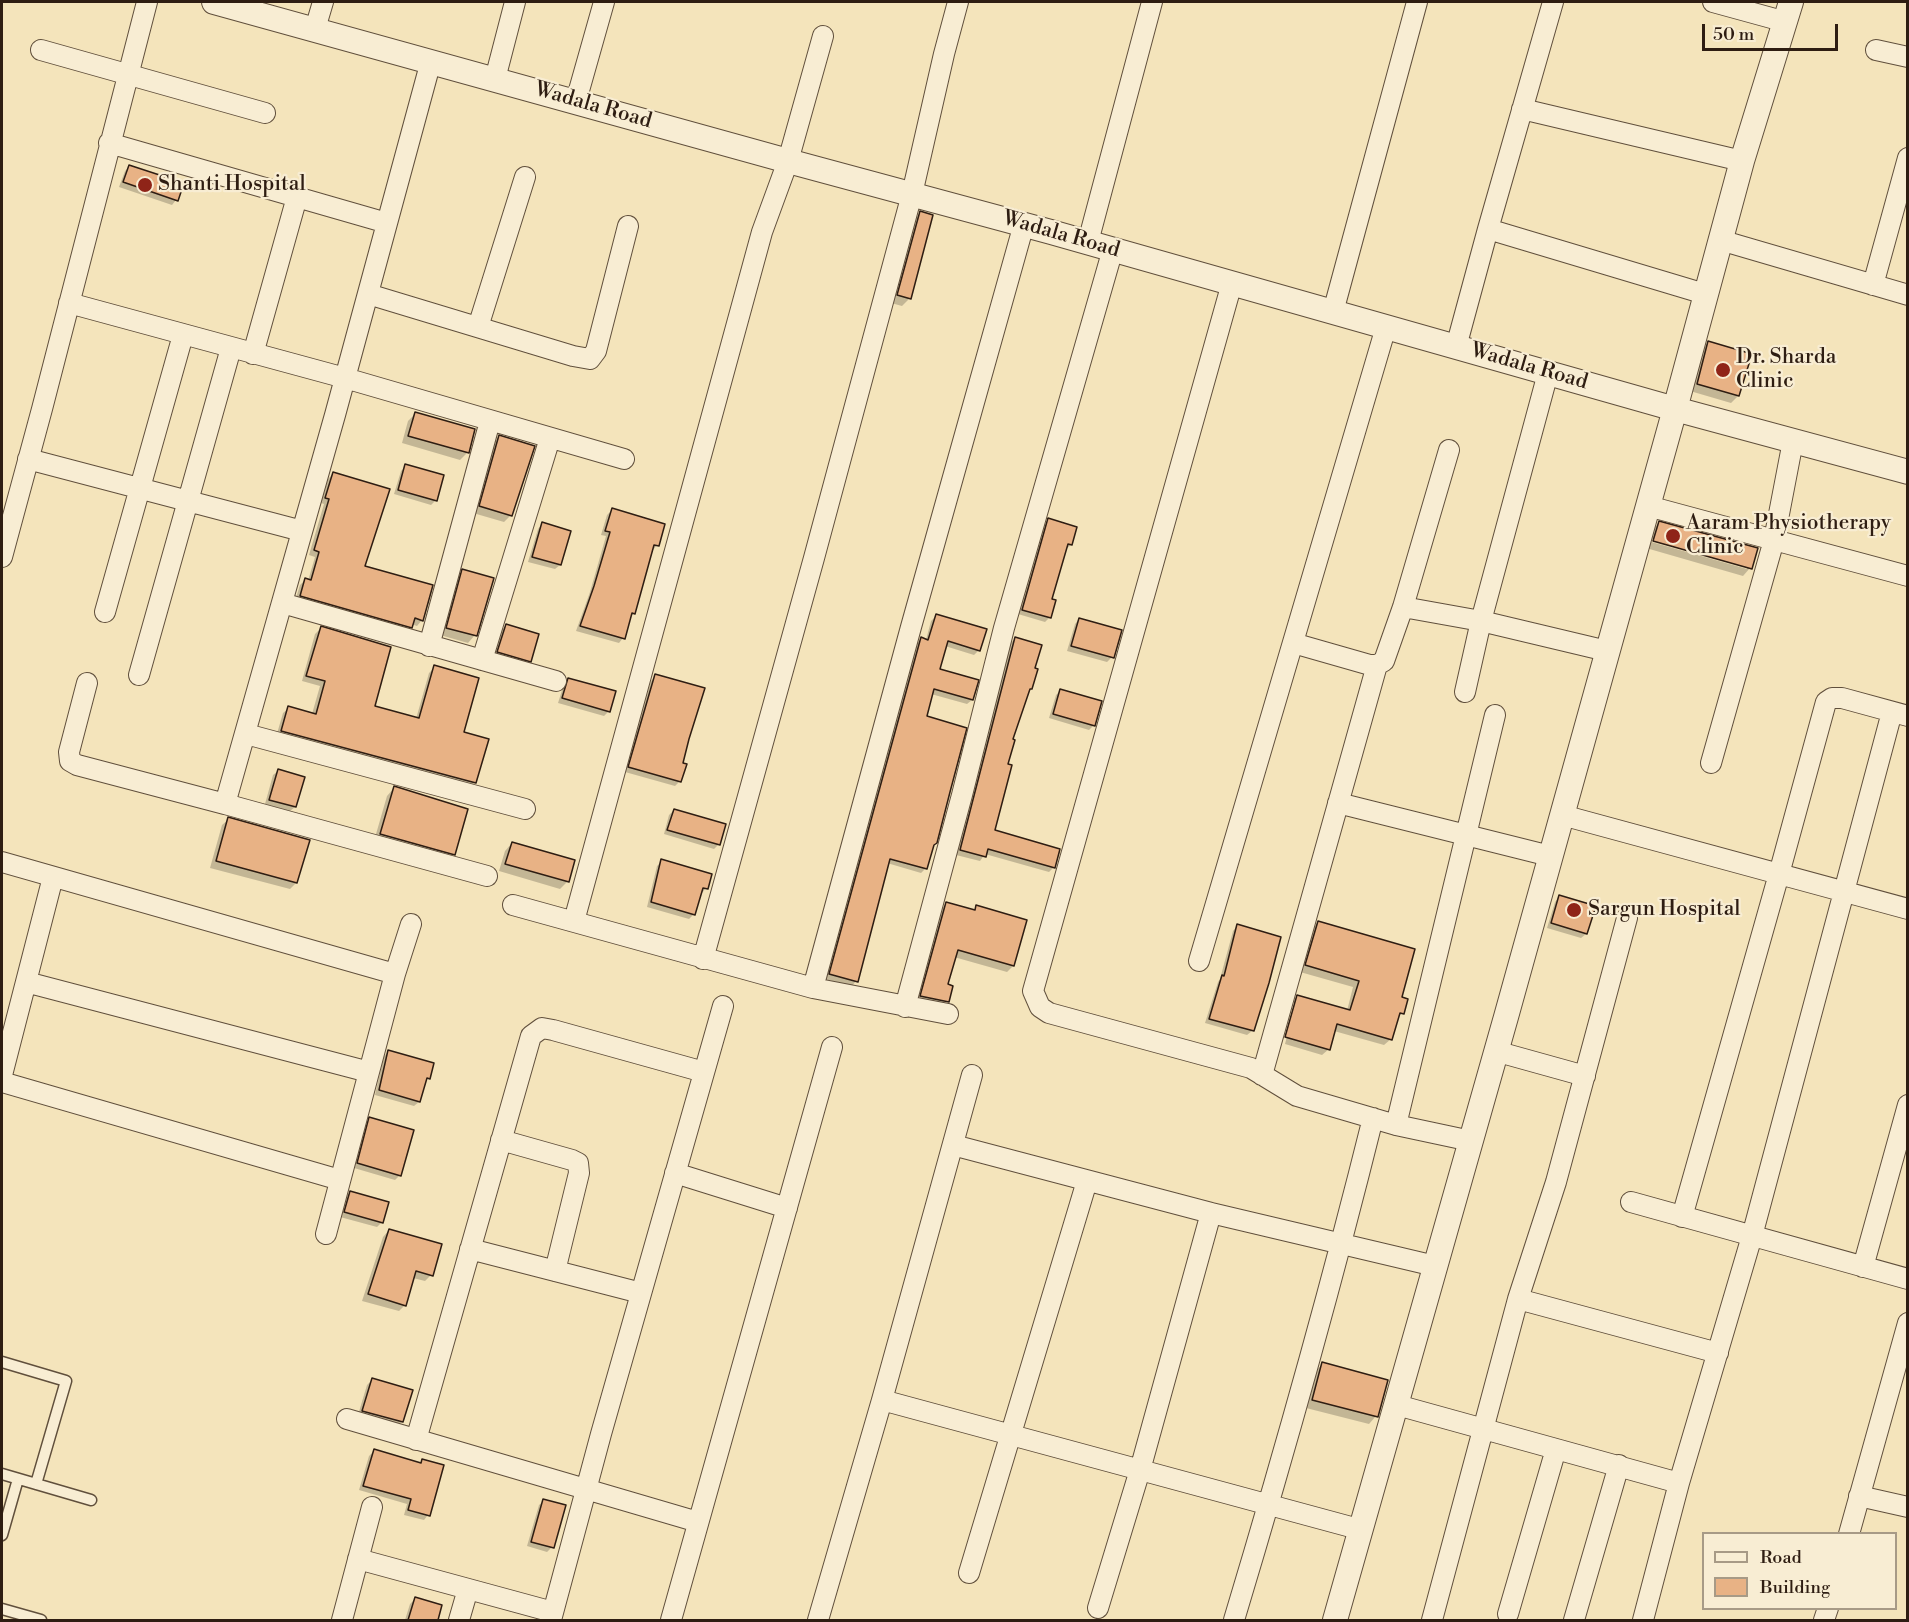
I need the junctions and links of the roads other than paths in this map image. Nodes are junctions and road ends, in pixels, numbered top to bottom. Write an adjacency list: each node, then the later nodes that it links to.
1 (147, 2): 18 (street)
2 (214, 2): 12 (street, Wadala Road)
3 (323, 2): 12 (street)
4 (515, 2): 19 (street)
5 (604, 2): 20 (street)
6 (958, 2): 28 (street)
7 (1152, 2): 35 (street)
8 (1417, 2): 43 (street)
9 (1553, 2): 21 (street)
10 (1713, 2): 11 (street)
11 (1788, 12): 26 (street)
12 (315, 29): 17 (street, Wadala Road)
13 (823, 36): 25 (street)
14 (40, 50): 18 (street)
15 (1876, 50): 16 (street)
16 (1908, 57)
17 (431, 61): 19 (street, Wadala Road); 30 (street)
18 (127, 75): 22 (street); 23 (street)
19 (495, 79): 20 (street, Wadala Road)
20 (576, 101): 25 (street, Wadala Road)
21 (1522, 109): 26 (street); 33 (street)
22 (265, 113)
23 (110, 143): 29 (street); 42 (street)
24 (1908, 158): 38 (street)
25 (788, 161): 28 (street, Wadala Road); 98 (street)
26 (1742, 161): 34 (street)
27 (525, 177): 44 (street)
28 (912, 194): 31 (street, Wadala Road); 100 (street)
29 (297, 197): 30 (street); 49 (street)
30 (387, 223): 39 (street)
31 (1024, 224): 35 (street, Wadala Road); 104 (street)
32 (628, 226): 44 (street)
33 (1488, 229): 40 (street); 47 (street)
34 (1720, 240): 38 (street); 40 (street)
35 (1088, 242): 36 (street, Wadala Road)
36 (1113, 249): 37 (street, Wadala Road); 106 (street)
37 (1232, 283): 43 (street, Wadala Road); 114 (street)
38 (1873, 285): 41 (street)
39 (368, 294): 44 (street); 51 (street)
40 (1705, 294): 52 (street)
41 (1908, 295)
42 (69, 303): 46 (street); 57 (street)
43 (1333, 312): 45 (street, Wadala Road)
44 (478, 327)
45 (1386, 327): 47 (street, Wadala Road); 71 (street)
46 (183, 335): 48 (street); 60 (street)
47 (1456, 347): 50 (street, Wadala Road)
48 (231, 348): 49 (street); 61 (street)
49 (253, 354): 51 (street)
50 (1548, 373): 52 (street, Wadala Road); 70 (street)
51 (345, 378): 53 (street); 63 (street)
52 (1675, 409): 55 (street, Wadala Road); 62 (street)
53 (490, 421): 54 (street); 72 (street)
54 (550, 438): 58 (street); 74 (street)
55 (1793, 441): 59 (street, Wadala Road); 64 (street)
56 (1449, 450): 68 (street)
57 (28, 459): 60 (street); 65 (street)
58 (624, 459)
59 (1908, 472)
60 (141, 489): 61 (street); 69 (street)
61 (187, 501): 63 (street); 76 (street)
62 (1648, 506): 64 (street); 73 (street)
63 (302, 531): 67 (street)
64 (1774, 540): 66 (street); 83 (street)
65 (2, 552)
66 (1908, 576)
67 (282, 603): 72 (street); 82 (street)
68 (1403, 607): 70 (street); 75 (street)
69 (105, 612)
70 (1481, 621): 73 (street); 79 (street)
71 (1293, 643): 75 (street); 101 (street)
72 (429, 646): 74 (street)
73 (1607, 651): 87 (street)
74 (482, 660): 77 (street)
75 (1377, 665): 84 (street)
76 (139, 675)
77 (556, 681)
78 (87, 683): 85 (street)
79 (1465, 692)
80 (1900, 714): 91 (street); 94 (street)
81 (1496, 715): 88 (street)
82 (246, 734): 85 (street); 86 (street)
83 (1711, 763)
84 (1338, 803): 88 (street); 114 (street)
85 (225, 804): 93 (street)
86 (525, 809)
87 (1562, 815): 89 (street); 91 (street)
88 (1467, 835): 89 (street); 119 (street)
89 (1550, 856): 109 (street)
90 (2, 862): 92 (street)
91 (1779, 874): 94 (street); 129 (street)
92 (54, 876): 102 (street); 103 (street)
93 (487, 876)
94 (1844, 892): 96 (street); 131 (street)
95 (513, 905): 98 (street)
96 (1908, 909)
97 (1627, 918): 115 (street)
98 (574, 921): 100 (street)
99 (411, 924): 102 (street)
100 (703, 959): 104 (street)
101 (1199, 961)
102 (394, 974): 110 (street)
103 (26, 982): 110 (street); 112 (street)
104 (813, 988): 106 (street)
105 (723, 1006): 111 (street)
106 (905, 1007): 107 (street)
107 (948, 1014)
108 (832, 1047): 127 (street)
109 (1495, 1050): 115 (street); 121 (street)
110 (369, 1072): 124 (street)
111 (704, 1072): 120 (street); 123 (street)
112 (2, 1075)
113 (972, 1075): 122 (street)
114 (1262, 1075): 118 (street)
115 (1585, 1076): 139 (street)
116 (2, 1082): 124 (street)
117 (1908, 1105): 135 (street)
118 (1373, 1118): 119 (street); 132 (street)
119 (1396, 1125): 121 (street)
120 (501, 1140): 133 (street); 136 (street)
121 (1471, 1141): 134 (street)
122 (952, 1145): 125 (street); 144 (street)
123 (675, 1173): 127 (street); 138 (street)
124 (340, 1180): 130 (street)
125 (1087, 1181): 128 (street); 148 (street)
126 (1631, 1202): 129 (street)
127 (786, 1208): 163 (street)
128 (1211, 1213): 132 (street); 152 (street)
129 (1682, 1216): 131 (street)
130 (326, 1234)
131 (1752, 1236): 135 (street); 141 (street)
132 (1342, 1245): 134 (street); 160 (street)
133 (470, 1249): 136 (street); 149 (street)
134 (1435, 1266): 145 (street)
135 (1863, 1266): 137 (street)
136 (555, 1271): 138 (street)
137 (1908, 1279)
138 (641, 1293): 157 (street)
139 (1518, 1299): 141 (street); 147 (street)
140 (1908, 1323): 143 (street)
141 (1718, 1353): 155 (street)
142 (2, 1362): 156 (lane)
143 (1902, 1363): 158 (street)
144 (882, 1400): 148 (street); 178 (street)
145 (1396, 1405): 147 (street); 164 (street)
146 (347, 1419): 149 (street)
147 (1484, 1428): 150 (street); 181 (street)
148 (1011, 1436): 152 (street); 168 (street)
149 (416, 1440): 157 (street)
150 (1556, 1449): 151 (street); 172 (street)
151 (1619, 1465): 155 (street); 182 (street)
152 (1140, 1470): 160 (street); 170 (street)
153 (2, 1474): 154 (lane)
154 (18, 1479): 156 (lane); 166 (lane)
155 (1679, 1483): 183 (street)
156 (36, 1484): 159 (lane)
157 (586, 1490): 163 (street); 173 (street)
158 (1859, 1496): 162 (street); 165 (street)
159 (91, 1500)
160 (1269, 1504): 164 (street); 179 (street)
161 (372, 1507): 167 (street)
162 (1908, 1507)
163 (698, 1522): 177 (street)
164 (1362, 1530): 180 (street)
165 (1849, 1532)
166 (2, 1535)
167 (358, 1559): 169 (street); 175 (street)
168 (969, 1573)
169 (468, 1589): 173 (street); 176 (street)
170 (1098, 1608)
171 (2, 1609): 174 (lane)
172 (1508, 1614)
173 (552, 1616)
174 (41, 1620)
175 (342, 1620)
176 (459, 1620)
177 (671, 1620)
178 (820, 1620)
179 (1234, 1620)
180 (1335, 1620)
181 (1432, 1620)
182 (1574, 1620)
183 (1643, 1620)

